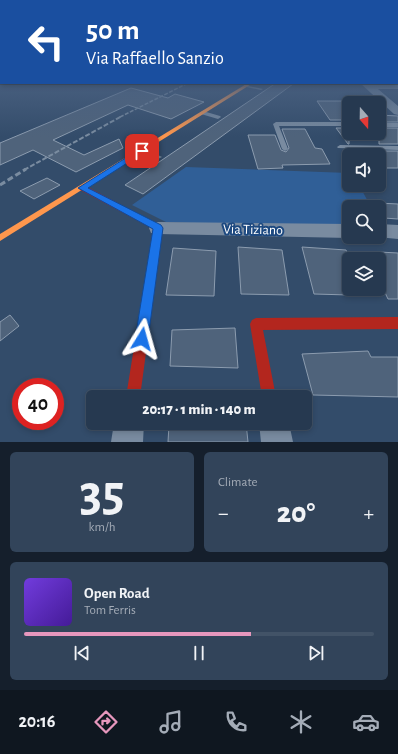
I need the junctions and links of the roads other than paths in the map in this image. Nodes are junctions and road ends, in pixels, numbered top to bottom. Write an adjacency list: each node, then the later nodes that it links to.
1 (231, 96): 4 (main road)
2 (380, 96): 3 (street)
3 (398, 112)
4 (203, 113): 5 (lane); 12 (main road)
5 (218, 117)
6 (342, 124): 11 (lane)
7 (386, 125): 8 (lane)
8 (398, 125)
9 (340, 147): 10 (lane)
10 (398, 148)
11 (285, 150)
12 (142, 151): 13 (lane); 14 (main road)
13 (158, 157)
14 (82, 188): 15 (main road); 19 (main road)
15 (158, 228): 16 (street, Via Tiziano); 21 (main road)
16 (342, 231)
17 (386, 231): 18 (street)
18 (398, 232)
19 (0, 238)
20 (398, 324): 22 (main road)
21 (134, 390)
22 (268, 390)
23 (128, 430): 25 (street)
24 (275, 430): 26 (street)
25 (127, 442)
26 (277, 442)

